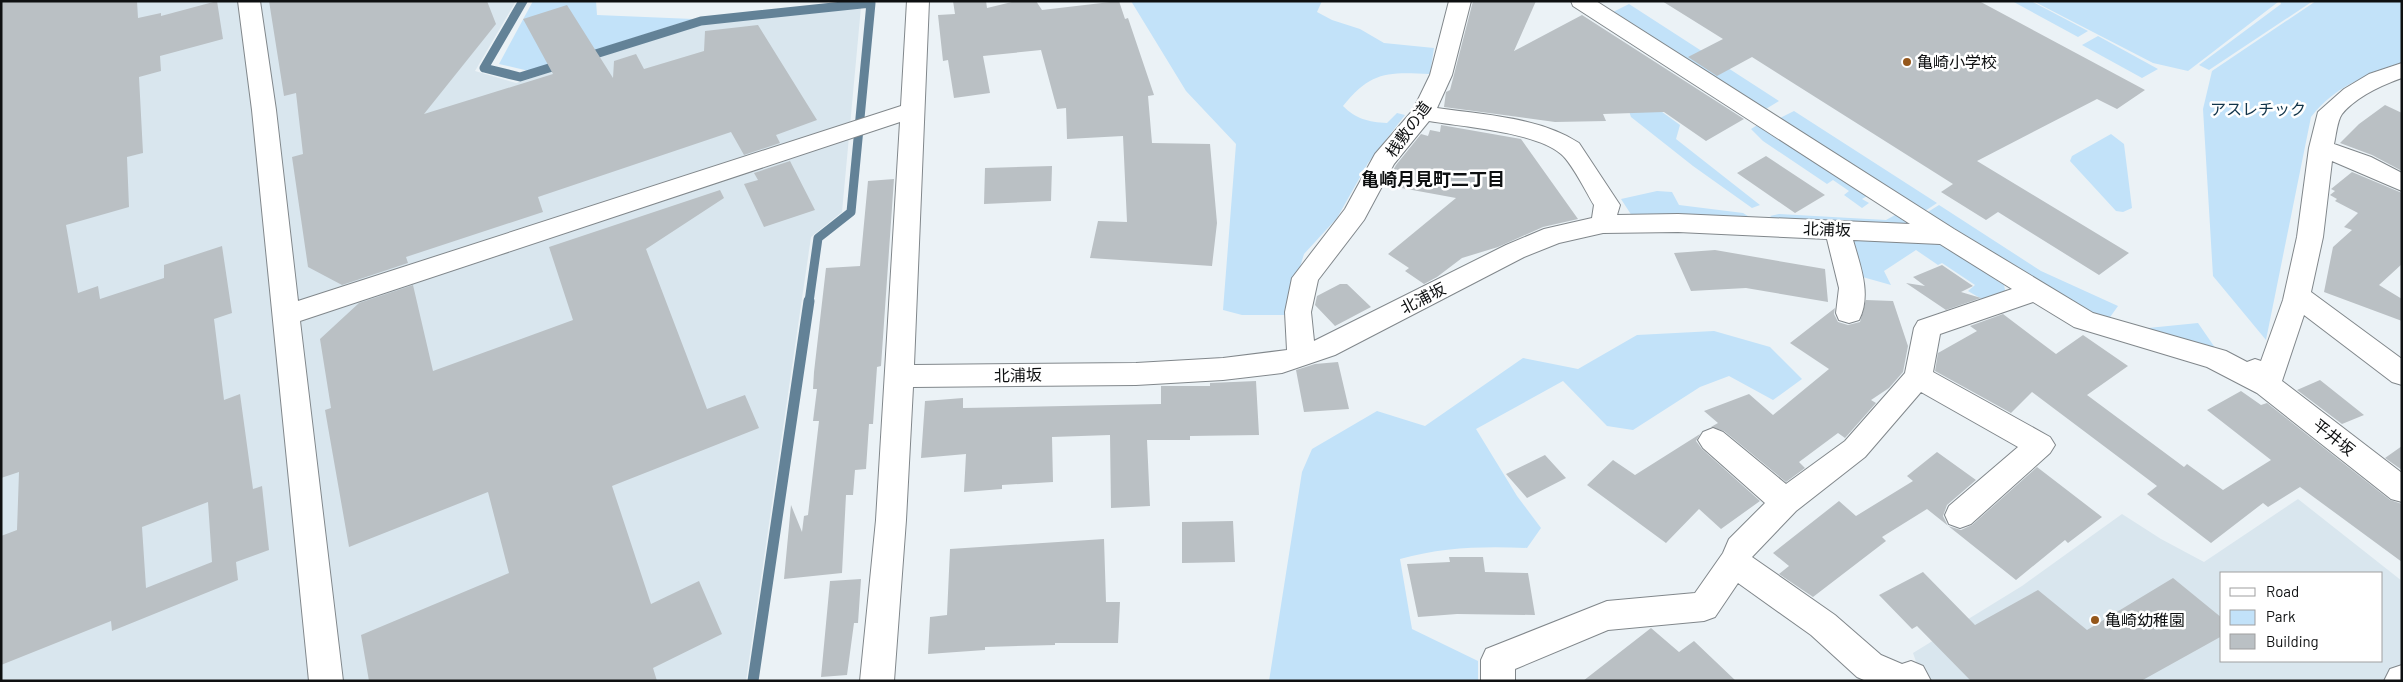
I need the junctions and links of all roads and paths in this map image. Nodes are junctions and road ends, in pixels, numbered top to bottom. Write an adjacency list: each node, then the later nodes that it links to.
1 (248, 1): 18 (street)
2 (918, 1): 8 (street)
3 (1460, 1): 9 (street, 桟敷の道)
4 (1581, 1): 14 (street)
5 (2402, 70): 6 (street)
6 (2378, 80): 7 (street); 10 (street)
7 (2402, 93)
8 (912, 110): 18 (street); 22 (street)
9 (1423, 113): 12 (street); 20 (street, 桟敷の道)
10 (2321, 148): 11 (street); 16 (street)
11 (2402, 183)
12 (1603, 224): 13 (street, 北浦坂); 20 (street, 北浦坂)
13 (1838, 229): 14 (street, 北浦坂); 17 (street)
14 (1944, 236): 15 (street)
15 (2035, 291): 23 (street); 24 (street)
16 (2297, 296): 21 (street); 24 (street)
17 (1849, 313)
18 (287, 315): 30 (street)
19 (2236, 348): 24 (street)
20 (1300, 355): 22 (street, 北浦坂)
21 (2402, 374)
22 (900, 376): 31 (street)
23 (1918, 378): 27 (street); 28 (street)
24 (2267, 385): 26 (street, 平井坂)
25 (1713, 440): 27 (street)
26 (2402, 490)
27 (1785, 502): 29 (street)
28 (1960, 515)
29 (1734, 562): 32 (street); 33 (street)
30 (326, 681)
31 (876, 681)
32 (1498, 681)
33 (1914, 681)

